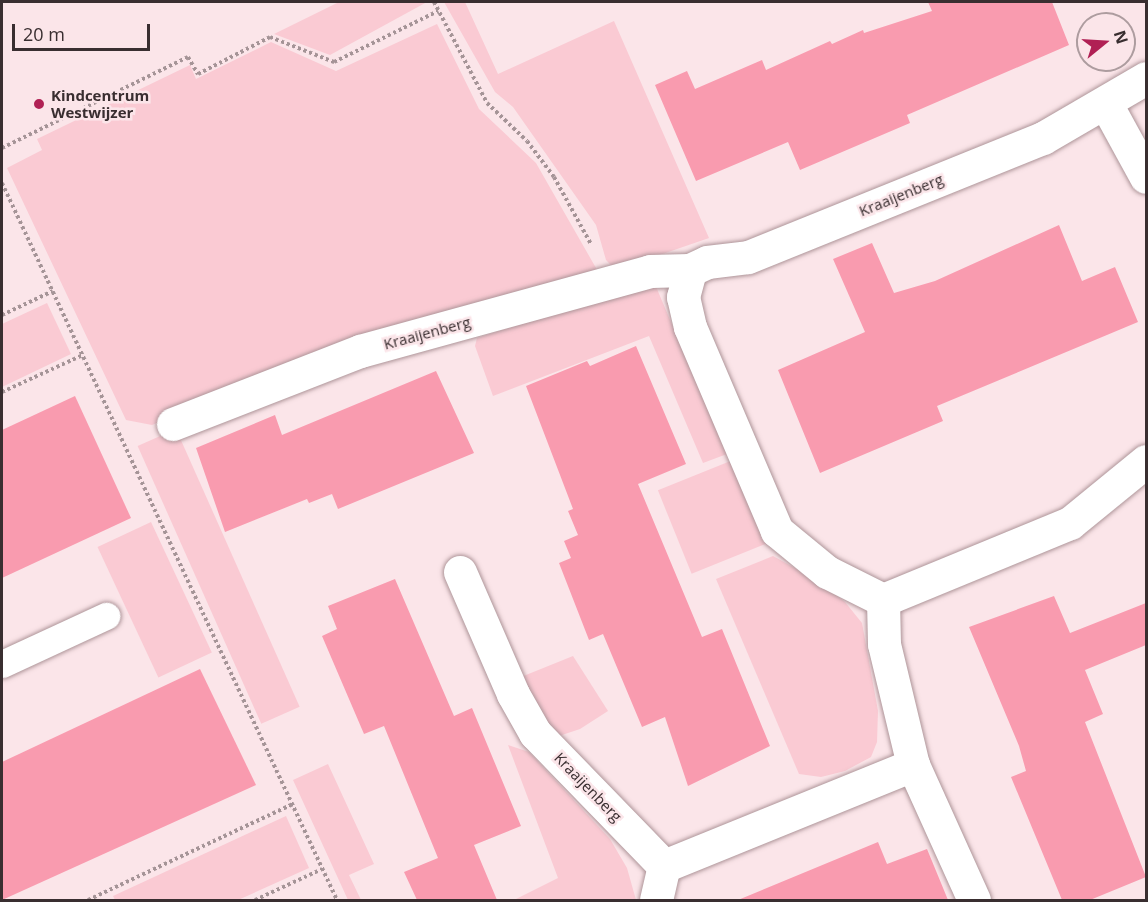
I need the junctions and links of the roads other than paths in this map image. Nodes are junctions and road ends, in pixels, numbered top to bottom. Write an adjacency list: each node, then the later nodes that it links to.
1 (1146, 78): 2 (street, Kraaijenberg)
2 (1106, 104): 3 (street); 4 (street, Kraaijenberg)
3 (1146, 177)
4 (690, 270): 5 (street, Kraaijenberg); 8 (street)
5 (173, 424)
6 (1146, 460): 8 (street)
7 (460, 572): 12 (street, Kraaijenberg)
8 (883, 600): 11 (street)
9 (106, 616): 10 (lane)
10 (2, 664)
11 (913, 765): 12 (street); 14 (street)
12 (664, 866): 13 (street)
13 (656, 900)
14 (974, 900)

